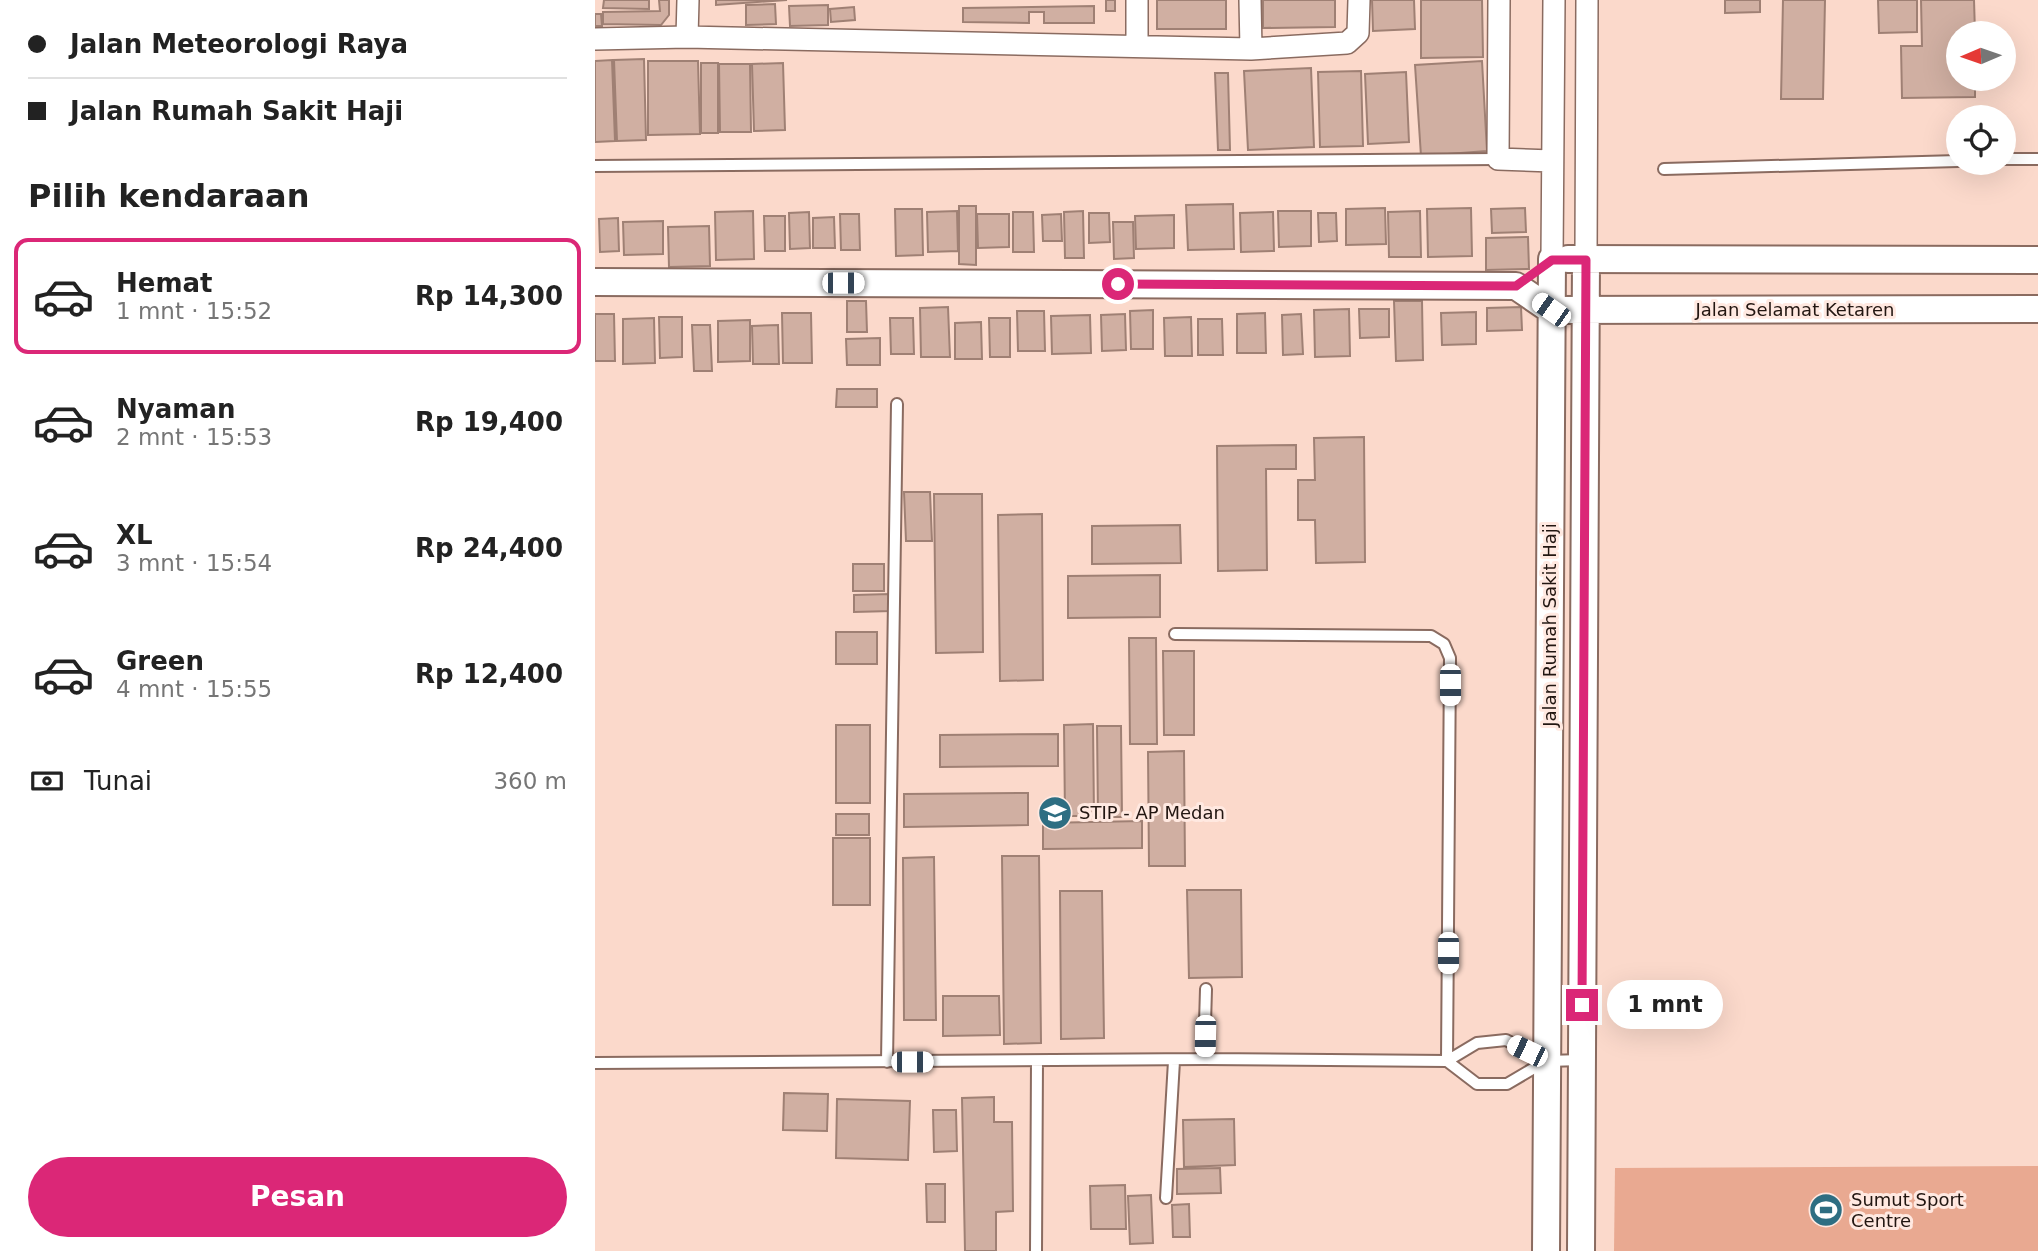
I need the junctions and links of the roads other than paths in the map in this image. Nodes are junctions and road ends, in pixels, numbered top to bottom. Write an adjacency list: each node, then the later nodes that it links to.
1 (688, 0): 8 (street)
2 (1137, 0): 10 (street)
3 (1250, 0): 11 (street)
4 (1359, 0): 11 (street)
5 (1499, 0): 12 (street)
6 (1554, 0): 15 (street, Jalan Rumah Sakit Haji)
7 (1587, 0): 20 (street, Jalan Rumah Sakit Haji)
8 (688, 37): 9 (street); 10 (street)
9 (595, 39)
10 (1137, 46): 11 (street)
11 (1251, 49)
12 (1498, 159): 15 (street); 17 (lane)
13 (2016, 159): 14 (lane)
14 (2038, 159)
15 (1552, 161): 19 (street, Jalan Rumah Sakit Haji)
16 (1946, 161): 18 (lane)
17 (595, 166)
18 (1664, 169)
19 (1552, 260): 20 (street); 23 (street); 25 (street, Jalan Rumah Sakit Haji)
20 (1586, 260): 21 (street); 26 (street, Jalan Rumah Sakit Haji)
21 (2038, 260)
22 (595, 282): 23 (street)
23 (1516, 286): 25 (street)
24 (2038, 309): 26 (street, Jalan Selamat Ketaren)
25 (1551, 310): 26 (street, Jalan Selamat Ketaren); 31 (street, Jalan Rumah Sakit Haji)
26 (1585, 310): 32 (street, Jalan Rumah Sakit Haji)
27 (897, 404): 36 (lane)
28 (1175, 634): 35 (lane)
29 (1206, 989): 30 (lane)
30 (1204, 1059): 34 (lane); 35 (lane)
31 (1547, 1060): 32 (lane); 35 (lane); 35 (lane); 40 (street, Jalan Rumah Sakit Haji)
32 (1582, 1060): 41 (street, Jalan Rumah Sakit Haji)
33 (1037, 1061): 34 (lane); 36 (lane); 39 (lane)
34 (1174, 1061): 38 (lane)
35 (1447, 1061)
36 (887, 1062): 37 (lane)
37 (595, 1063)
38 (1166, 1198)
39 (1036, 1251)
40 (1546, 1251)
41 (1581, 1251)

